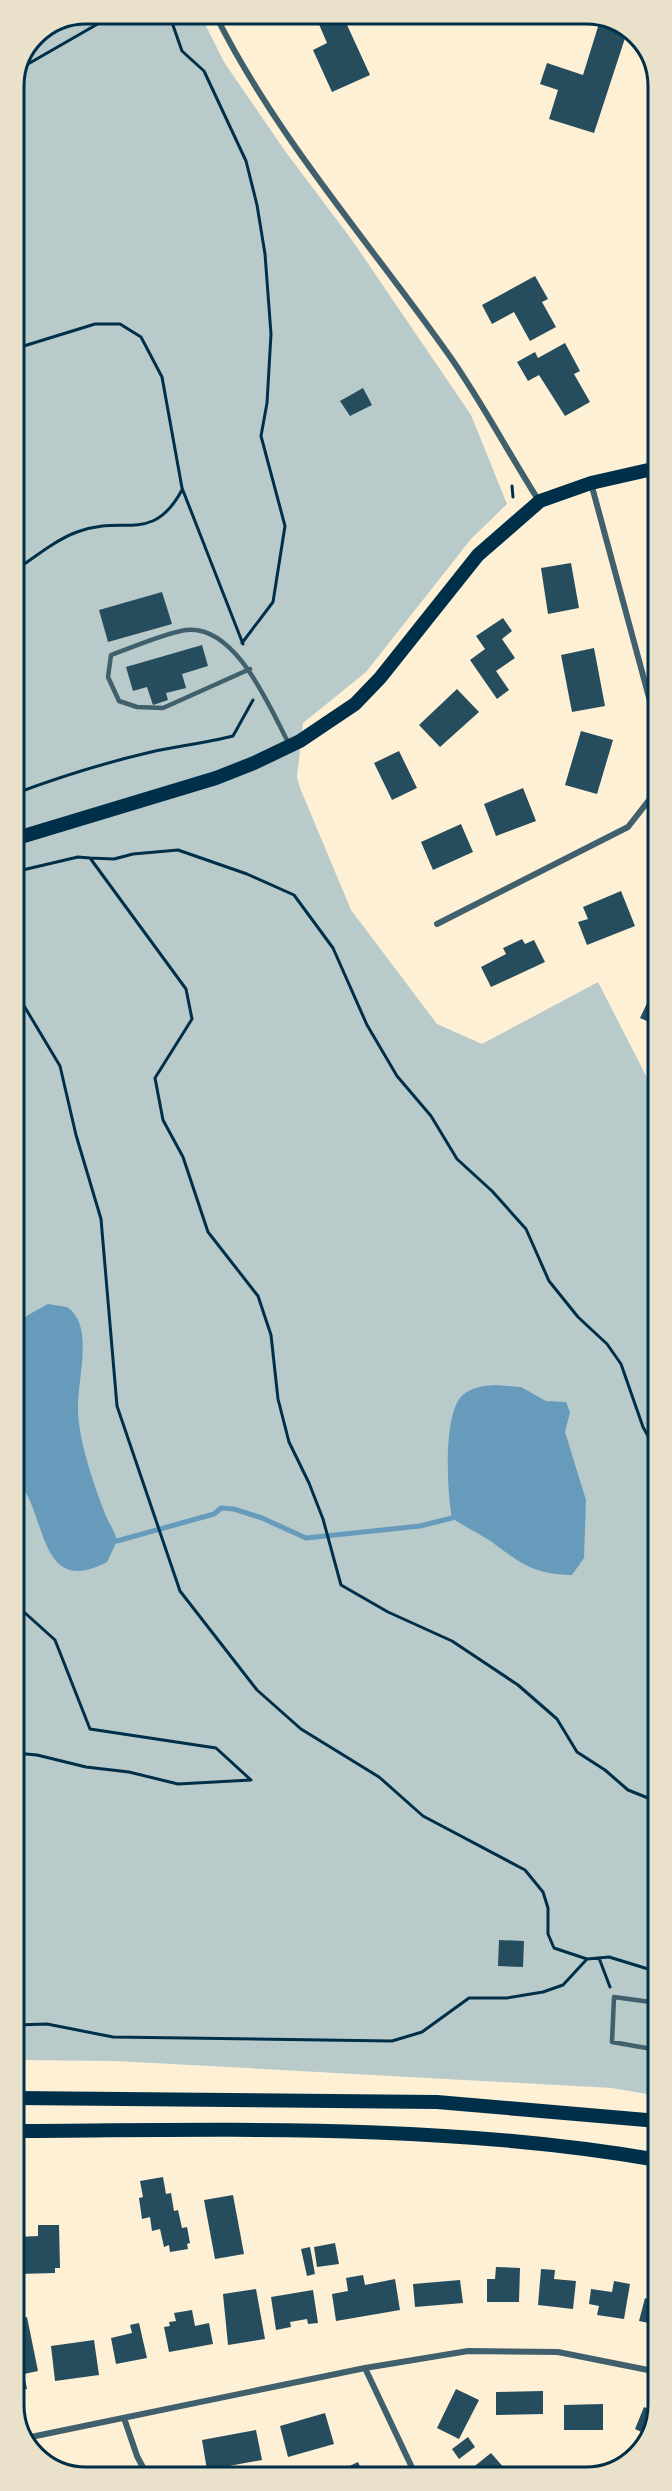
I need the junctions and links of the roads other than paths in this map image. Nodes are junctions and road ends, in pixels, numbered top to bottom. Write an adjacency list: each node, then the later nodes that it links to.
1 (221, 24): 4 (street)
2 (648, 470): 3 (main road)
3 (591, 483): 4 (main road); 6 (street)
4 (540, 501): 7 (main road)
5 (250, 669): 5 (lane); 7 (lane)
6 (648, 694)
7 (290, 747): 9 (main road)
8 (648, 802): 10 (street)
9 (24, 836)
10 (437, 924)
11 (648, 2001): 12 (lane)
12 (648, 2048)
13 (24, 2098): 14 (main road)
14 (648, 2120)
15 (24, 2131): 16 (main road)
16 (648, 2158)
17 (365, 2368): 18 (street); 19 (street); 22 (street)
18 (648, 2370)
19 (124, 2418): 20 (street); 21 (street)
20 (32, 2437)
21 (143, 2467)
22 (412, 2467)

